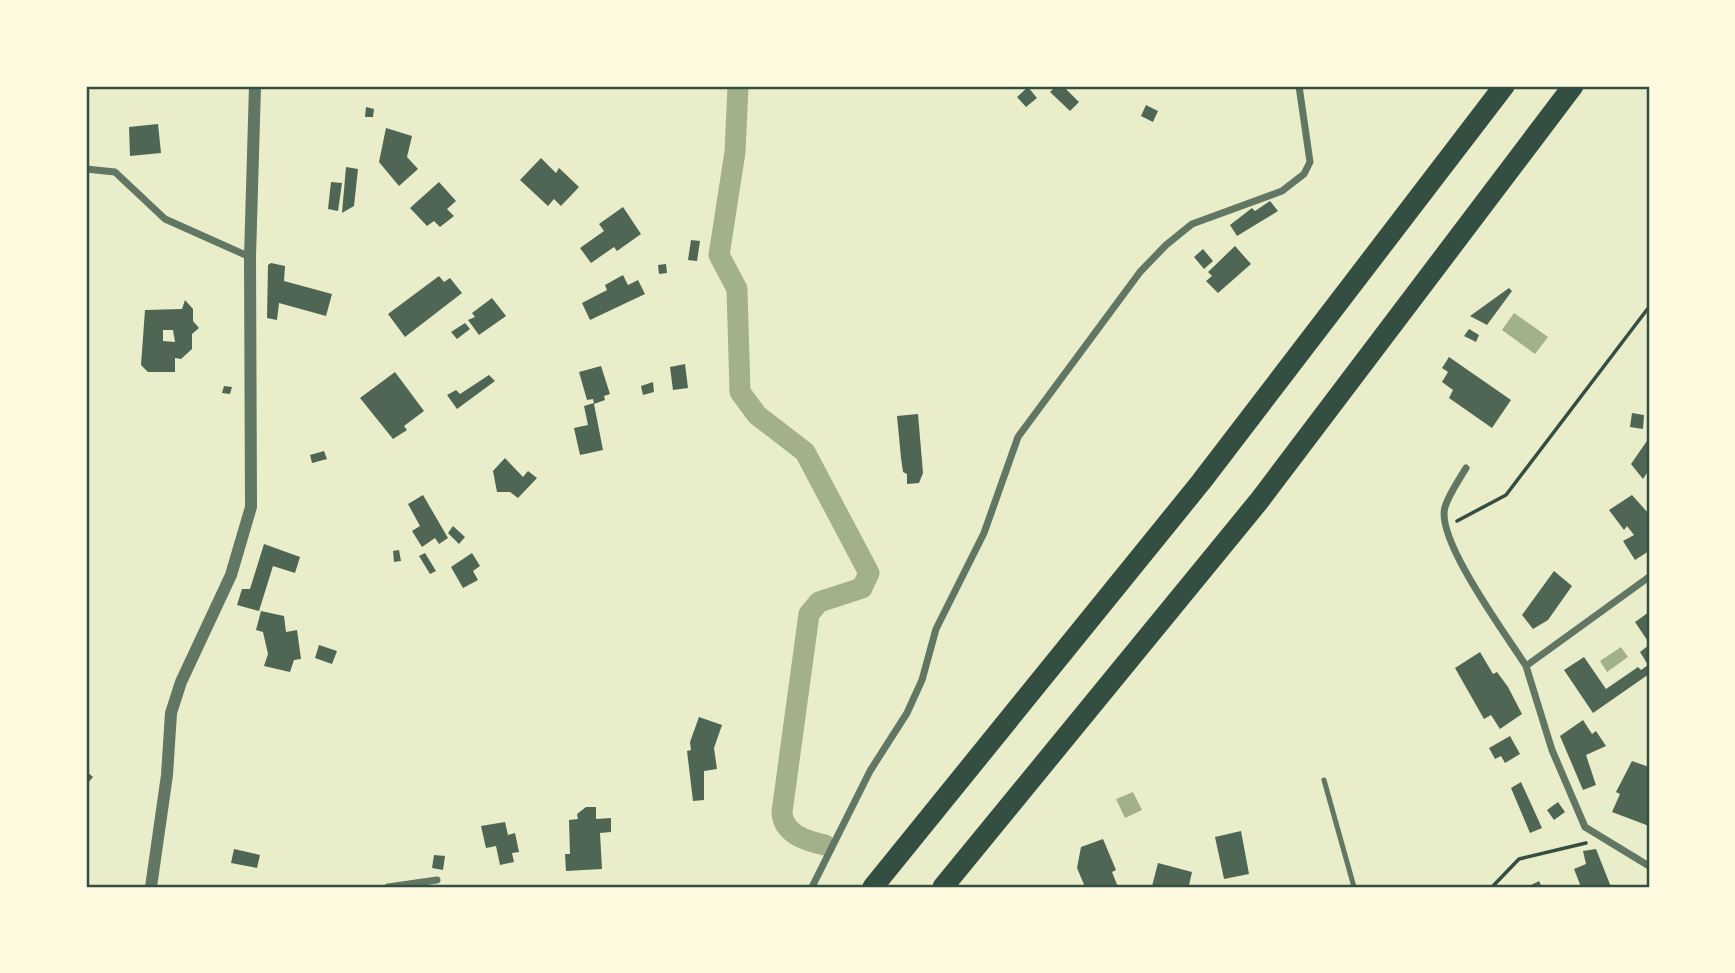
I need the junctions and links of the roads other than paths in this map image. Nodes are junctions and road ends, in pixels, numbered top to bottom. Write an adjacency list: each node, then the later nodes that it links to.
1 (255, 86): 6 (street)
2 (1299, 86): 15 (street)
3 (1504, 86): 16 (highway)
4 (1573, 86): 17 (highway)
5 (86, 169): 6 (street)
6 (250, 257): 13 (street)
7 (1466, 468): 9 (street)
8 (1649, 577): 9 (street)
9 (1526, 666): 11 (street)
10 (1324, 780): 18 (lane)
11 (1649, 866)
12 (437, 880): 14 (street)
13 (151, 887)
14 (388, 887)
15 (811, 887)
16 (873, 887)
17 (943, 887)
18 (1354, 887)

